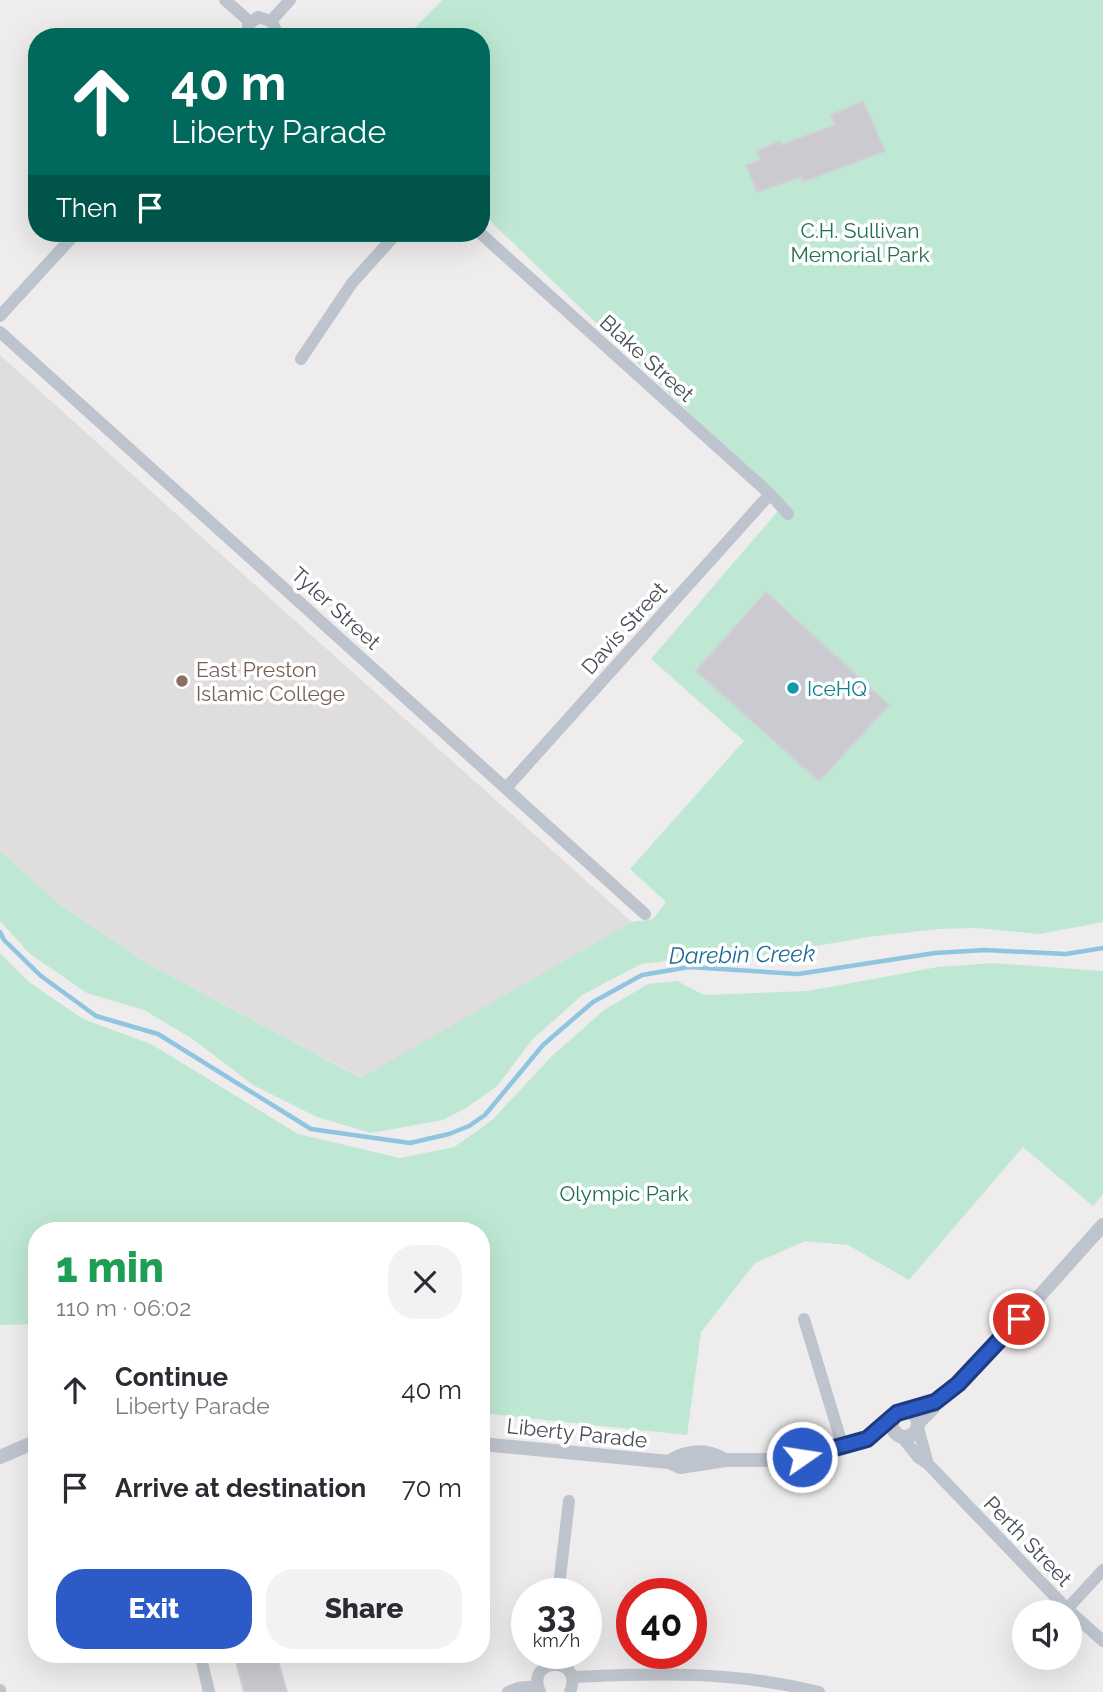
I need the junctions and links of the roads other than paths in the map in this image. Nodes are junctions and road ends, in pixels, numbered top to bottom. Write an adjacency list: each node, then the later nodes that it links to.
1 (226, 0): 4 (street)
2 (290, 0): 3 (street)
3 (271, 21): 4 (street); 6 (street)
4 (250, 22): 5 (street)
5 (247, 28)
6 (275, 28)
7 (68, 242): 10 (street)
8 (389, 242): 12 (street)
9 (490, 242): 13 (street, Blake Street)
10 (0, 316)
11 (0, 331): 15 (street, Tyler Street)
12 (300, 359)
13 (770, 494): 14 (street, Blake Street); 15 (street, Davis Street)
14 (788, 514)
15 (507, 787): 16 (street, Tyler Street)
16 (645, 914)
17 (1103, 1225): 19 (street)
18 (804, 1319): 27 (street)
19 (935, 1402): 20 (street); 22 (street)
20 (908, 1411): 21 (street); 22 (street)
21 (892, 1419): 23 (street); 24 (street, Liberty Parade)
22 (918, 1426): 23 (street); 29 (street, Perth Street)
23 (901, 1437): 24 (street, Liberty Parade); 29 (street, Perth Street)
24 (867, 1439): 27 (street, Liberty Parade)
25 (28, 1445): 28 (street)
26 (490, 1445): 27 (street, Liberty Parade)
27 (843, 1447)
28 (0, 1457)
29 (928, 1464): 33 (street, Perth Street)
30 (569, 1501): 32 (street)
31 (1103, 1570): 34 (street)
32 (560, 1578)
33 (1058, 1600)
34 (1075, 1600)
35 (1082, 1622): 36 (street, Perth Street)
36 (1103, 1641)
37 (202, 1663): 42 (street)
38 (544, 1669): 41 (street)
39 (567, 1669): 40 (street)
40 (572, 1676): 44 (street); 45 (street)
41 (538, 1689): 43 (street)
42 (209, 1692)
43 (508, 1692)
44 (569, 1692)
45 (819, 1692)

